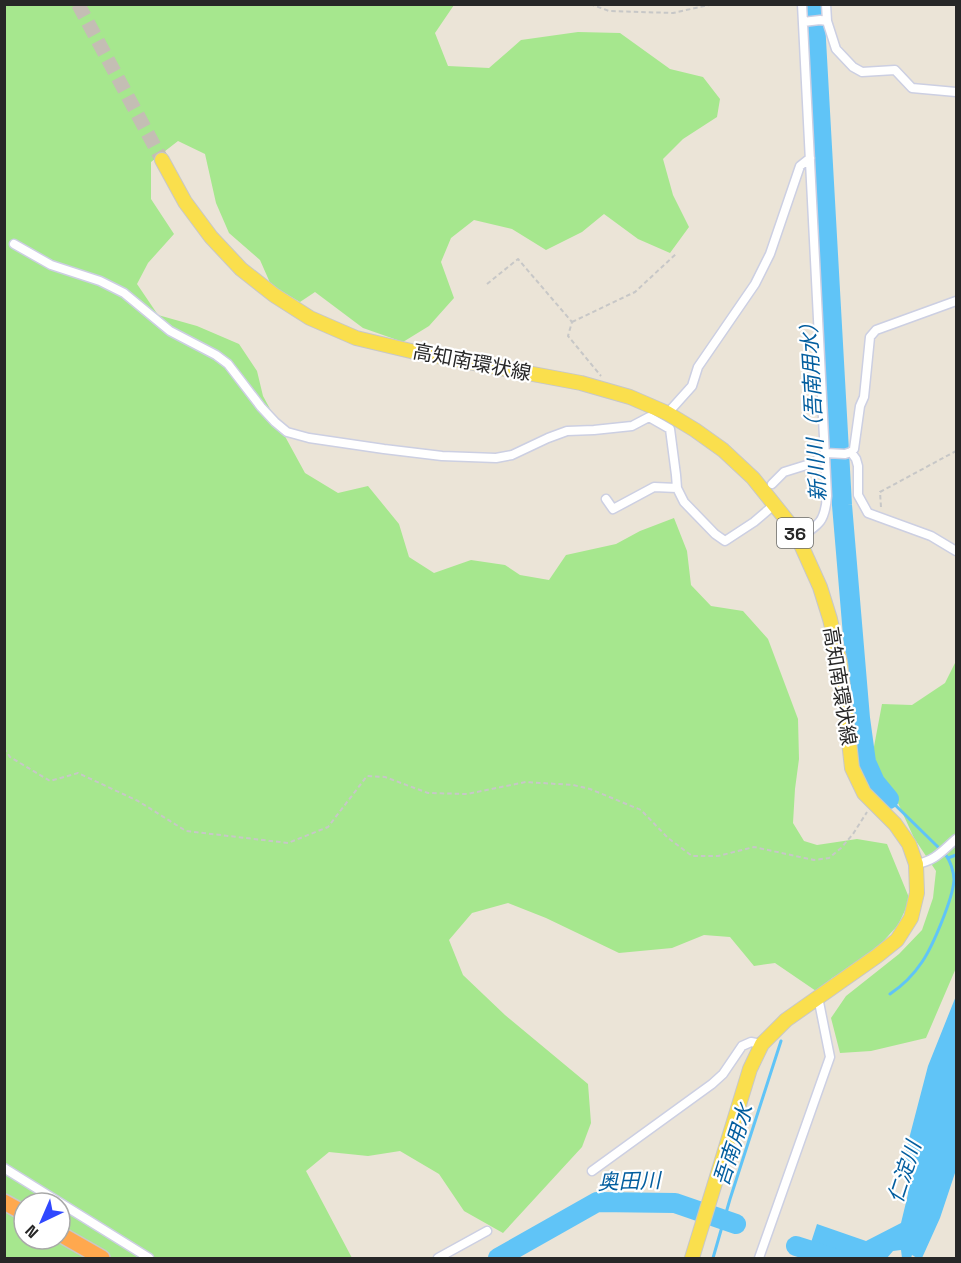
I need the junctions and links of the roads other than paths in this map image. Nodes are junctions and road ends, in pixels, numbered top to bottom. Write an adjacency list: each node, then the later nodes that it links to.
1 (802, 4): 4 (street)
2 (826, 4): 3 (street)
3 (824, 21): 4 (street); 5 (street)
4 (805, 22): 6 (street)
5 (957, 92)
6 (810, 158): 10 (street); 11 (street)
7 (162, 160): 10 (main road, 高知南環状線 / 36)
8 (14, 244): 10 (street)
9 (957, 301): 12 (street)
10 (664, 418): 14 (street); 16 (main road, 高知南環状線 / 36)
11 (829, 453): 12 (street); 13 (street); 17 (street)
12 (848, 453): 18 (street)
13 (772, 484)
14 (677, 488): 15 (street); 16 (street)
15 (606, 499)
16 (775, 504): 17 (main road, 高知南環状線 / 36)
17 (798, 538): 20 (main road, 高知南環状線 / 36)
18 (957, 551)
19 (957, 839): 20 (street)
20 (916, 864): 21 (main road, 高知南環状線 / 36)
21 (818, 997): 22 (main road, 高知南環状線 / 36); 31 (street)
22 (762, 1044): 24 (street); 30 (main road, 高知南環状線 / 36)
23 (4, 1168): 28 (street)
24 (592, 1171)
25 (487, 1231): 29 (street)
26 (72, 1241): 27 (highway)
27 (102, 1258)
28 (149, 1258)
29 (438, 1258)
30 (692, 1258)
31 (759, 1258)

